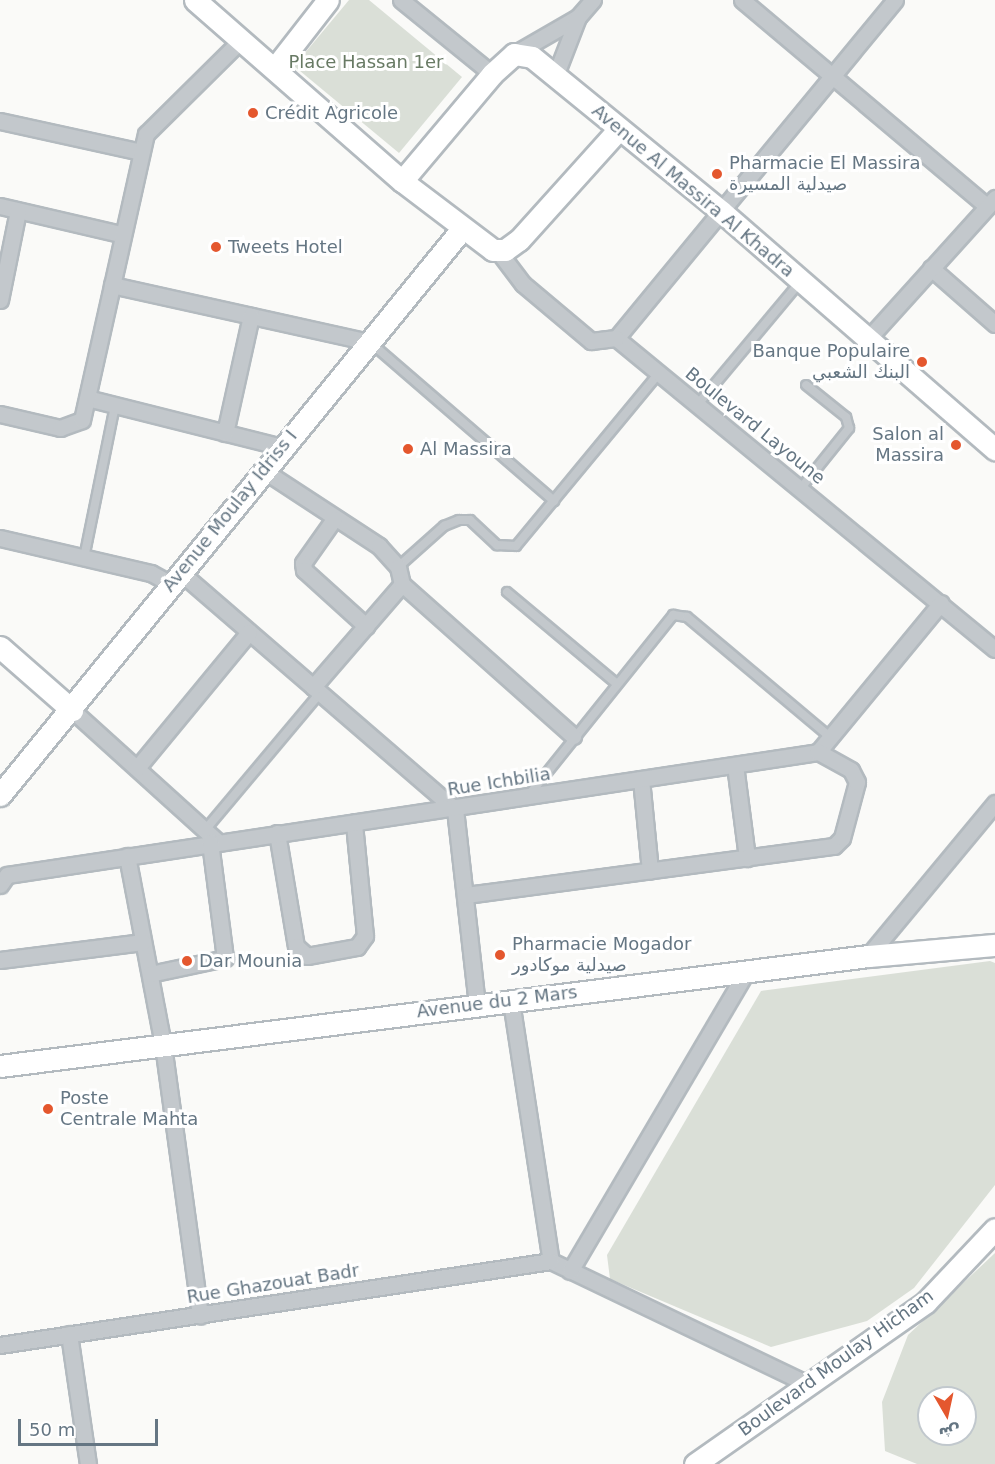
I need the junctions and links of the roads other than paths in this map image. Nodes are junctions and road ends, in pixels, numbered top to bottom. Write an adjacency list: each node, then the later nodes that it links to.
1 (195, 0): 8 (street)
2 (328, 0): 10 (street)
3 (401, 0): 11 (street)
4 (594, 0): 7 (street)
5 (741, 0): 13 (street)
6 (895, 0): 13 (street)
7 (578, 17): 9 (street); 12 (street)
8 (241, 40): 10 (street); 16 (street)
9 (514, 54): 11 (street); 12 (street, Avenue Al Massira Al Khadra)
10 (275, 68): 17 (street)
11 (492, 74): 17 (street)
12 (555, 74): 15 (street, Avenue Al Massira Al Khadra)
13 (830, 74): 18 (street); 21 (street)
14 (0, 121): 16 (street)
15 (618, 130): 21 (street, Avenue Al Massira Al Khadra); 24 (street)
16 (141, 152): 23 (street)
17 (402, 181): 22 (street)
18 (991, 202): 25 (street)
19 (0, 206): 20 (street)
20 (18, 211): 23 (street); 28 (street)
21 (722, 212): 26 (street, Avenue Al Massira Al Khadra); 31 (street)
22 (462, 230): 24 (street); 33 (street, Avenue Moulay Idriss I)
23 (120, 234): 27 (street)
24 (498, 251): 31 (street)
25 (931, 268): 30 (street); 32 (street)
26 (800, 282): 32 (street, Avenue Al Massira Al Khadra); 37 (lane)
27 (112, 285): 29 (street); 36 (street)
28 (0, 300)
29 (251, 316): 33 (street); 40 (street)
30 (995, 324)
31 (616, 338): 34 (street, Boulevard Layoune)
32 (866, 341): 42 (street, Avenue Al Massira Al Khadra)
33 (370, 342): 41 (street, Avenue Moulay Idriss I); 45 (lane)
34 (659, 373): 37 (street, Boulevard Layoune); 45 (lane)
35 (806, 385): 44 (lane)
36 (91, 399): 38 (street); 39 (street)
37 (698, 404): 44 (street, Boulevard Layoune)
38 (115, 405): 40 (street); 48 (lane)
39 (0, 414)
40 (225, 433): 41 (street)
41 (282, 447): 43 (street, Avenue Moulay Idriss I)
42 (995, 449)
43 (263, 470): 46 (street); 50 (street, Avenue Moulay Idriss I)
44 (801, 488): 53 (street, Boulevard Layoune)
45 (554, 501): 49 (lane)
46 (334, 519): 49 (street); 54 (street)
47 (0, 538): 48 (street)
48 (84, 558): 50 (street)
49 (398, 567): 51 (street)
50 (176, 578): 55 (street); 60 (street, Avenue Moulay Idriss I)
51 (402, 584): 54 (street); 61 (street)
52 (507, 592): 58 (lane)
53 (941, 603): 56 (street, Boulevard Layoune); 62 (street)
54 (366, 626): 59 (street)
55 (249, 632): 59 (street); 65 (street)
56 (993, 644)
57 (0, 647): 60 (street)
58 (616, 683): 61 (lane); 62 (lane)
59 (316, 690): 70 (street); 73 (lane)
60 (72, 710): 65 (street); 67 (street, Avenue Moulay Idriss I)
61 (573, 736): 68 (lane)
62 (829, 736): 63 (street)
63 (819, 752): 64 (street, Rue Ichbilia); 75 (street)
64 (735, 765): 66 (street, Rue Ichbilia); 75 (street)
65 (137, 768): 73 (street)
66 (641, 779): 68 (street, Rue Ichbilia); 76 (street)
67 (0, 794)
68 (527, 798): 70 (street, Rue Ichbilia)
69 (995, 803): 81 (street)
70 (455, 809): 71 (street, Rue Ichbilia); 78 (street)
71 (354, 823): 72 (street, Rue Ichbilia); 72 (street)
72 (278, 833): 73 (street, Rue Ichbilia)
73 (210, 838): 74 (street, Rue Ichbilia); 84 (street)
74 (127, 856): 77 (street, Rue Ichbilia); 79 (street)
75 (747, 858): 76 (street)
76 (651, 871): 78 (street)
77 (2, 876)
78 (466, 895): 86 (street)
79 (143, 942): 82 (street); 84 (street)
80 (995, 945): 81 (street, Avenue du 2 Mars)
81 (868, 956): 83 (street, Avenue du 2 Mars)
82 (0, 960)
83 (747, 971): 85 (street, Avenue du 2 Mars); 91 (street)
84 (150, 974): 87 (street)
85 (511, 1001): 86 (street, Avenue du 2 Mars); 90 (street)
86 (477, 1005): 87 (street, Avenue du 2 Mars)
87 (164, 1045): 88 (street, Avenue du 2 Mars); 92 (street)
88 (0, 1066)
89 (995, 1229): 95 (street, Boulevard Moulay Hicham)
90 (551, 1261): 91 (street); 92 (street, Rue Ghazouat Badr)
91 (570, 1270): 95 (street)
92 (200, 1315): 93 (street, Rue Ghazouat Badr)
93 (69, 1334): 94 (street, Rue Ghazouat Badr); 96 (street)
94 (0, 1345)
95 (810, 1385): 97 (street, Boulevard Moulay Hicham)
96 (88, 1464)
97 (695, 1464)

